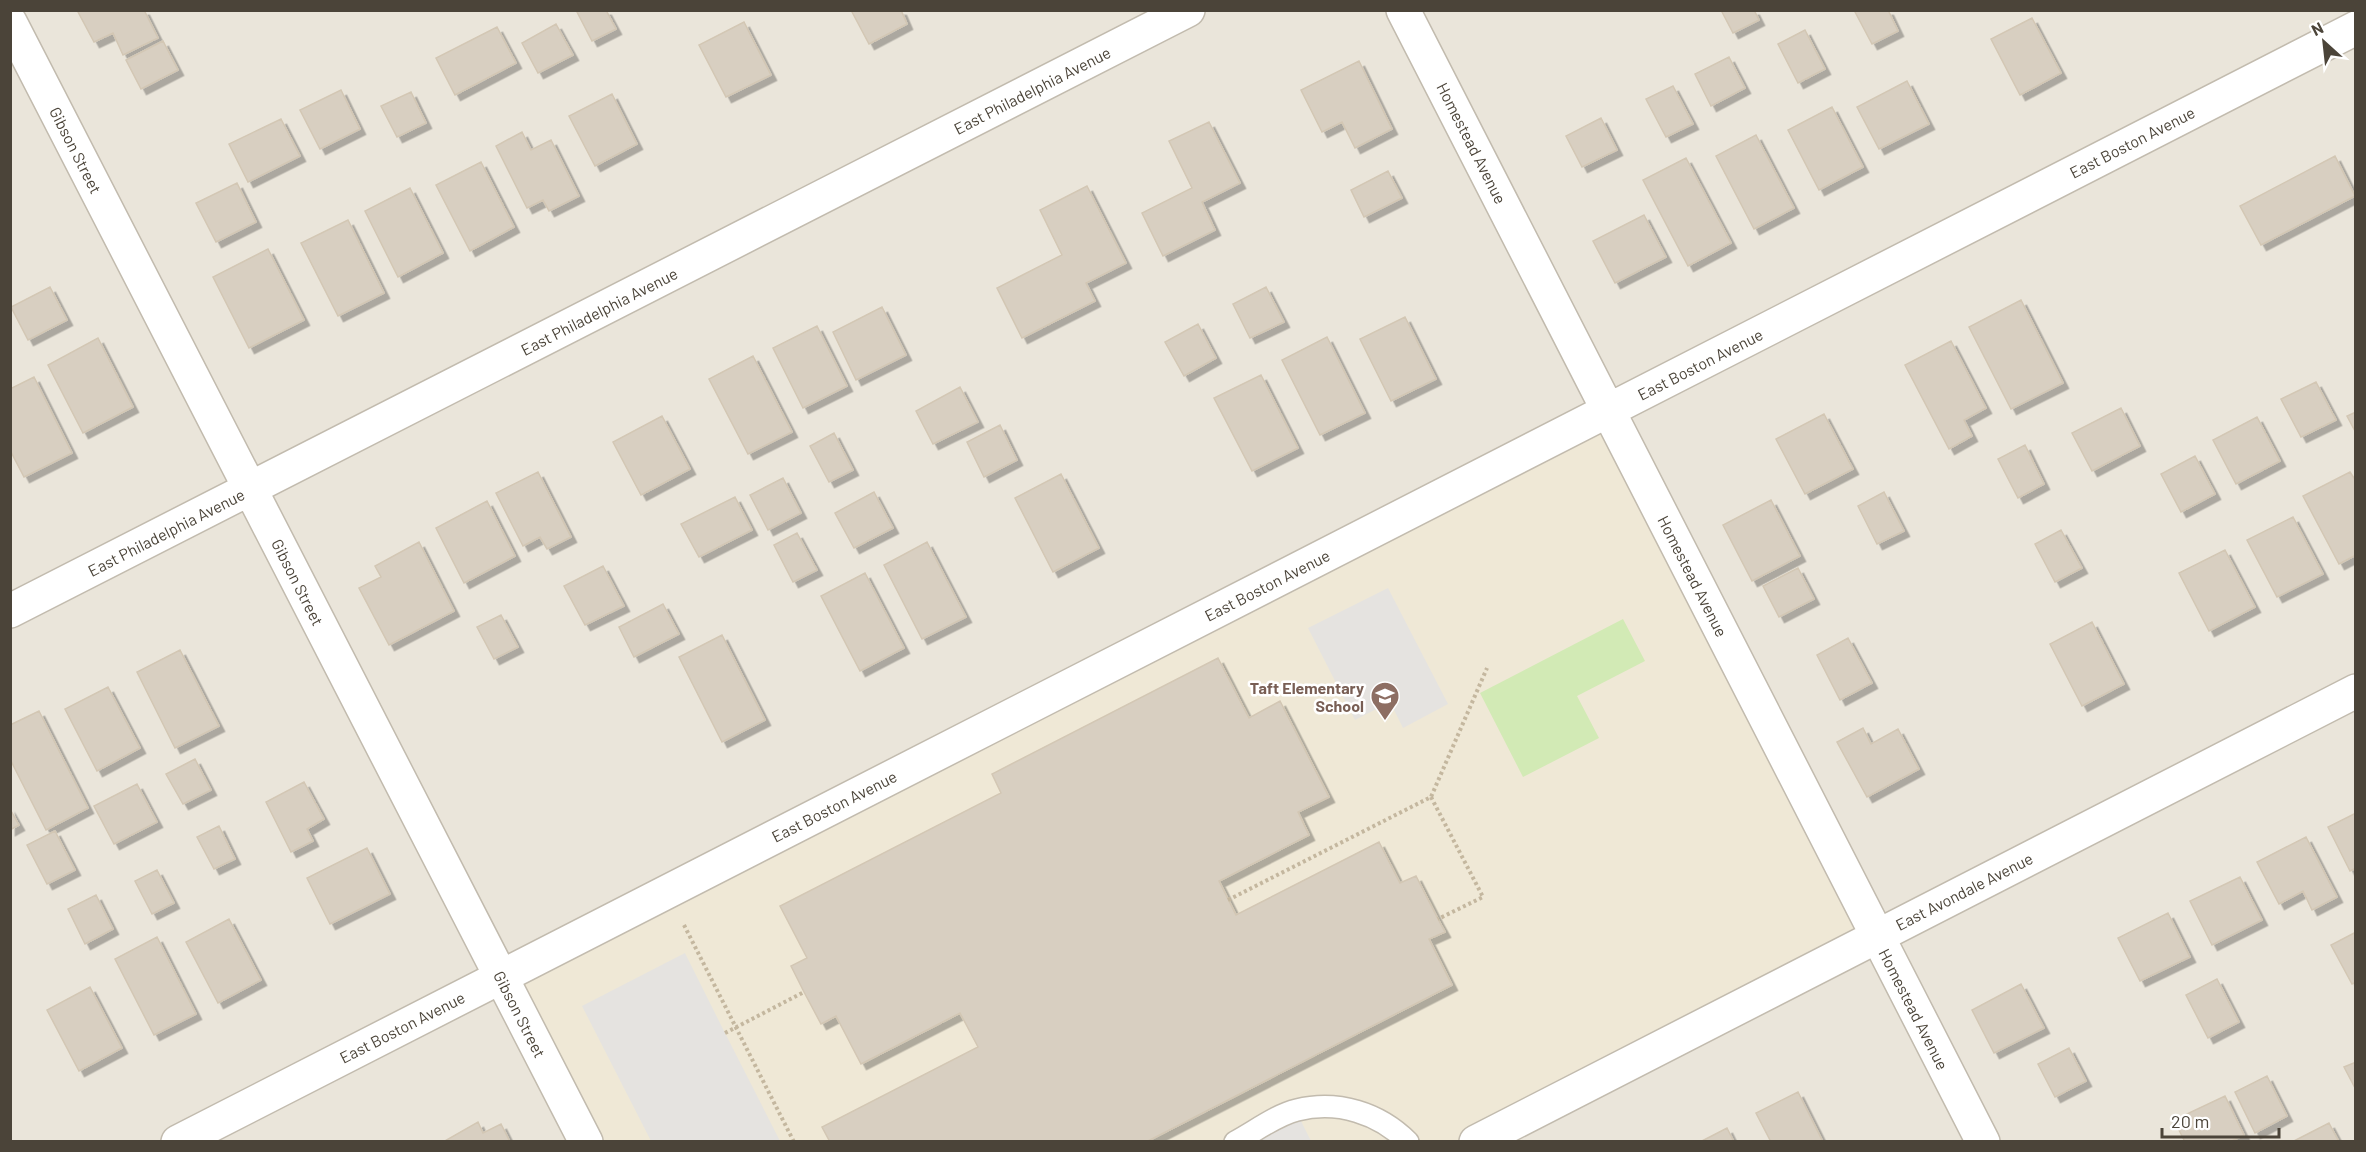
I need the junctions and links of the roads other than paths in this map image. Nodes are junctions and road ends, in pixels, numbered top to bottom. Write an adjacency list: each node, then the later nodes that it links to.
1 (1188, 10): 6 (street, East Philadelphia Avenue)
2 (1403, 10): 5 (street, Homestead Avenue)
3 (10, 22): 6 (street, Gibson Street)
4 (2355, 28): 5 (street, East Boston Avenue)
5 (1609, 410): 9 (street, Homestead Avenue); 10 (street, East Boston Avenue)
6 (250, 489): 7 (street, East Philadelphia Avenue); 10 (street, Gibson Street)
7 (10, 611)
8 (2355, 691): 9 (street, East Avondale Avenue)
9 (1877, 936): 15 (street, East Avondale Avenue); 16 (street, Homestead Avenue)
10 (501, 977): 11 (street, East Boston Avenue); 12 (street, Gibson Street)
11 (178, 1142)
12 (586, 1142)
13 (1235, 1142): 14 (lane)
14 (1408, 1142)
15 (1476, 1142)
16 (1983, 1142)

